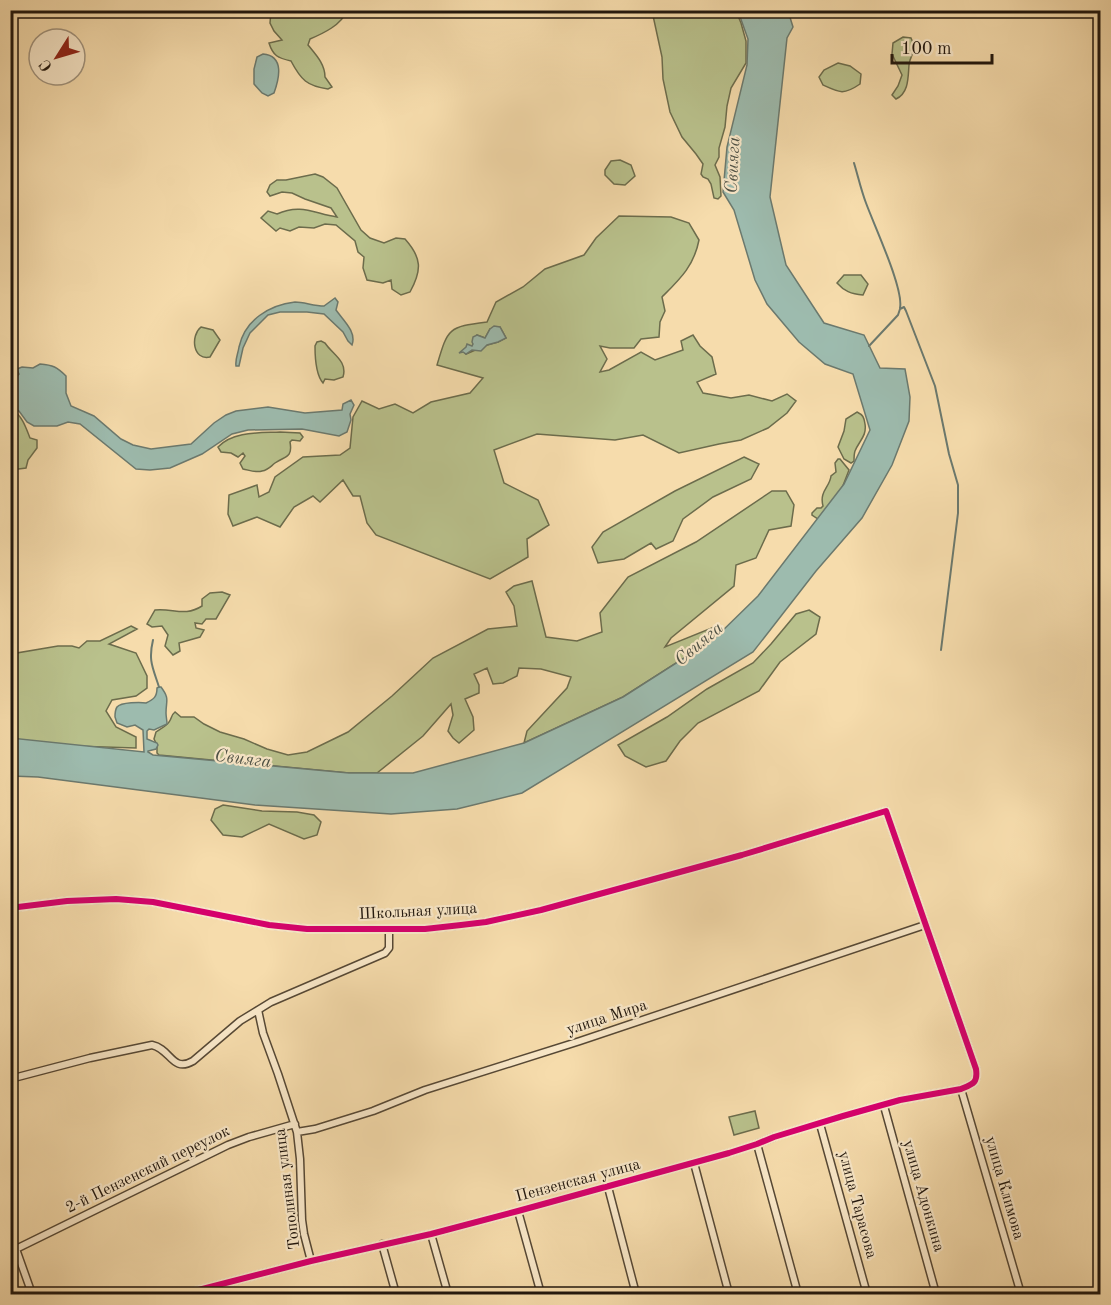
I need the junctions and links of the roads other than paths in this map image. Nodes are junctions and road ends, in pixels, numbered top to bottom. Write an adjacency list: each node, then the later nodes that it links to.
1 (10, 909): 3 (street, Школьная улица)
2 (925, 925): 3 (street, Школьная улица); 6 (street, Пензенская улица); 10 (street, улица Мира)
3 (389, 929): 4 (street)
4 (258, 1010): 5 (street); 8 (street, Тополиная улица)
5 (10, 1079)
6 (961, 1089): 7 (street, Пензенская улица); 28 (street, улица Климова)
7 (884, 1106): 9 (street, Пензенская улица); 27 (street, улица Адонкина)
8 (295, 1124): 10 (street, Тополиная улица); 18 (street, 2-й Пензенский переулок)
9 (820, 1124): 11 (street, Пензенская улица); 26 (street, улица Тарасова)
10 (297, 1132): 17 (street, Тополиная улица)
11 (757, 1144): 12 (street, Пензенская улица); 25 (street)
12 (694, 1163): 13 (street, Пензенская улица); 24 (street)
13 (608, 1187): 14 (street, Пензенская улица); 23 (street)
14 (518, 1211): 15 (street, Пензенская улица); 22 (street)
15 (431, 1234): 16 (street, Пензенская улица); 21 (street)
16 (382, 1244): 17 (street, Пензенская улица); 20 (street)
17 (311, 1261): 19 (street, Пензенская улица)
18 (32, 1294)
19 (183, 1294)
20 (396, 1294)
21 (448, 1294)
22 (541, 1294)
23 (636, 1294)
24 (729, 1294)
25 (798, 1294)
26 (867, 1294)
27 (936, 1294)
28 (1021, 1294)

